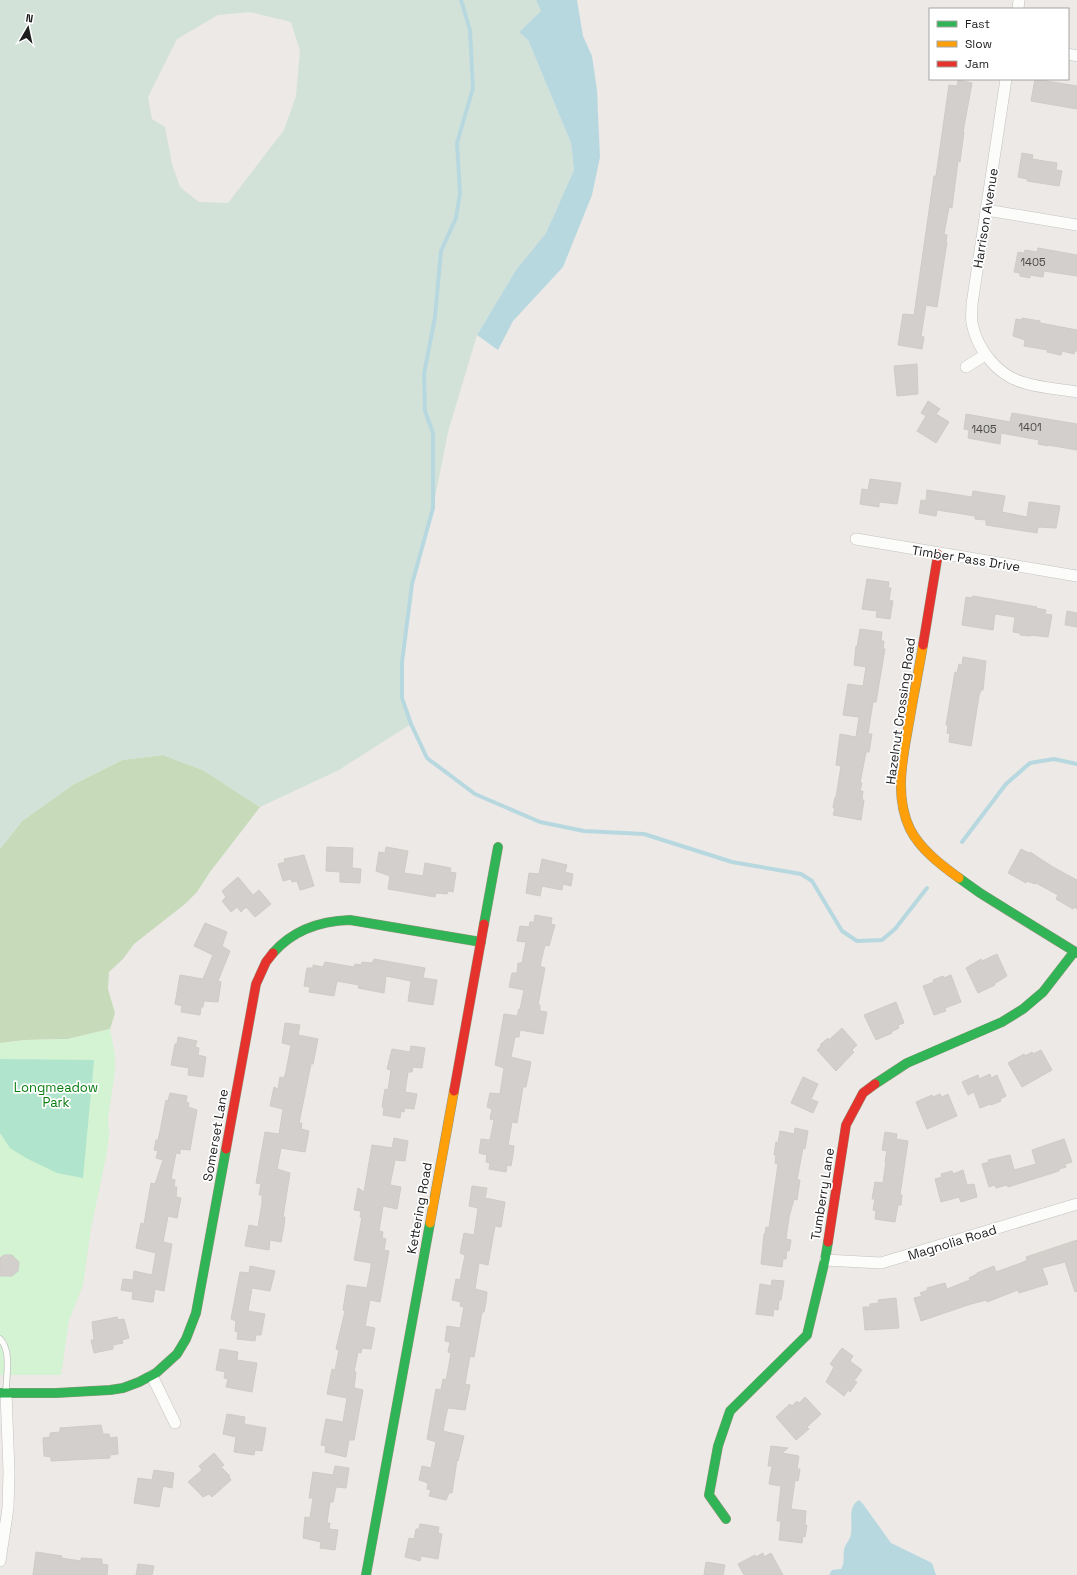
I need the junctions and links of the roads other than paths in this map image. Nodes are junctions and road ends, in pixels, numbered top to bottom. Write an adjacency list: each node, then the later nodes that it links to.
1 (1006, 80): 2 (street, Harrison Avenue)
2 (986, 210): 3 (street); 4 (street, Harrison Avenue)
3 (1077, 225)
4 (985, 355): 5 (street); 6 (street, Harrison Avenue)
5 (966, 367)
6 (1077, 392)
7 (856, 540): 8 (street, Timber Pass Drive)
8 (938, 554): 9 (street, Timber Pass Drive); 12 (street, Hazelnut Crossing Road)
9 (1077, 576)
10 (498, 846): 11 (street, Kettering Road)
11 (481, 942): 16 (street, Somerset Lane); 21 (street, Kettering Road)
12 (1076, 953): 14 (street, Tumberry Lane)
13 (1077, 1204): 14 (street, Magnolia Road)
14 (825, 1260): 19 (street, Tumberry Lane)
15 (0, 1339): 17 (lane)
16 (152, 1376): 17 (street, Somerset Lane); 18 (street)
17 (3, 1393): 20 (street)
18 (175, 1423)
19 (726, 1519)
20 (0, 1561)
21 (366, 1575)

